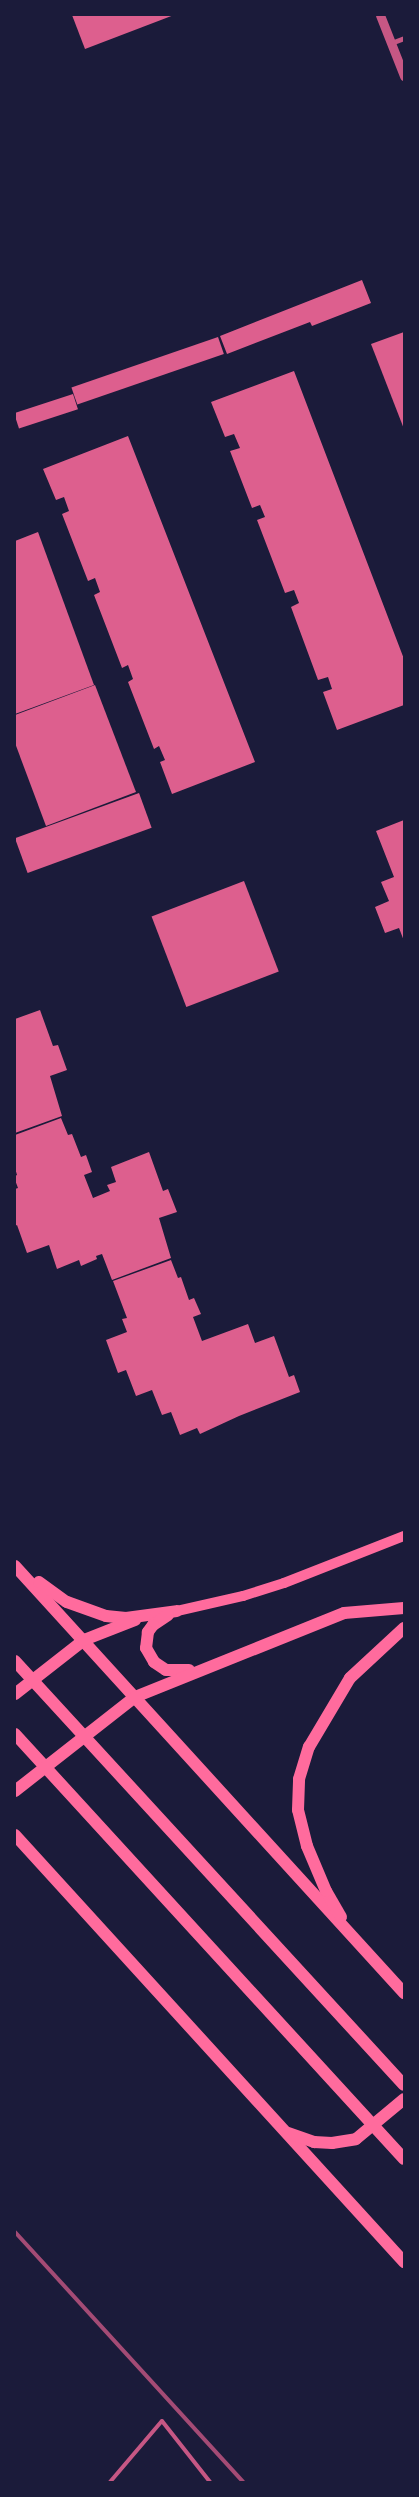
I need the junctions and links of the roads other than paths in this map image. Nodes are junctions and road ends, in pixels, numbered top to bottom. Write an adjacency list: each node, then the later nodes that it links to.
1 (380, 15): 3 (street)
2 (404, 38): 3 (street)
3 (391, 43): 4 (street)
4 (404, 76)
5 (404, 1536): 8 (main road)
6 (15, 1564): 9 (main road); 11 (main road)
7 (404, 1608): 13 (main road)
8 (177, 1611): 9 (main road); 13 (main road)
9 (147, 1616): 11 (main road)
10 (404, 1628): 19 (main road)
11 (84, 1640): 14 (main road); 15 (main road)
12 (15, 1661): 21 (main road)
13 (204, 1668): 15 (main road)
14 (15, 1694)
15 (135, 1697): 17 (main road); 19 (main road)
16 (15, 1734): 24 (main road)
17 (15, 1791)
18 (15, 1835): 23 (main road)
19 (378, 1965): 20 (main road)
20 (404, 1993)
21 (404, 2084)
22 (404, 2099): 23 (main road)
23 (286, 2132): 25 (main road)
24 (404, 2159)
25 (404, 2262)
26 (110, 2482): 27 (lane)
27 (210, 2482)

